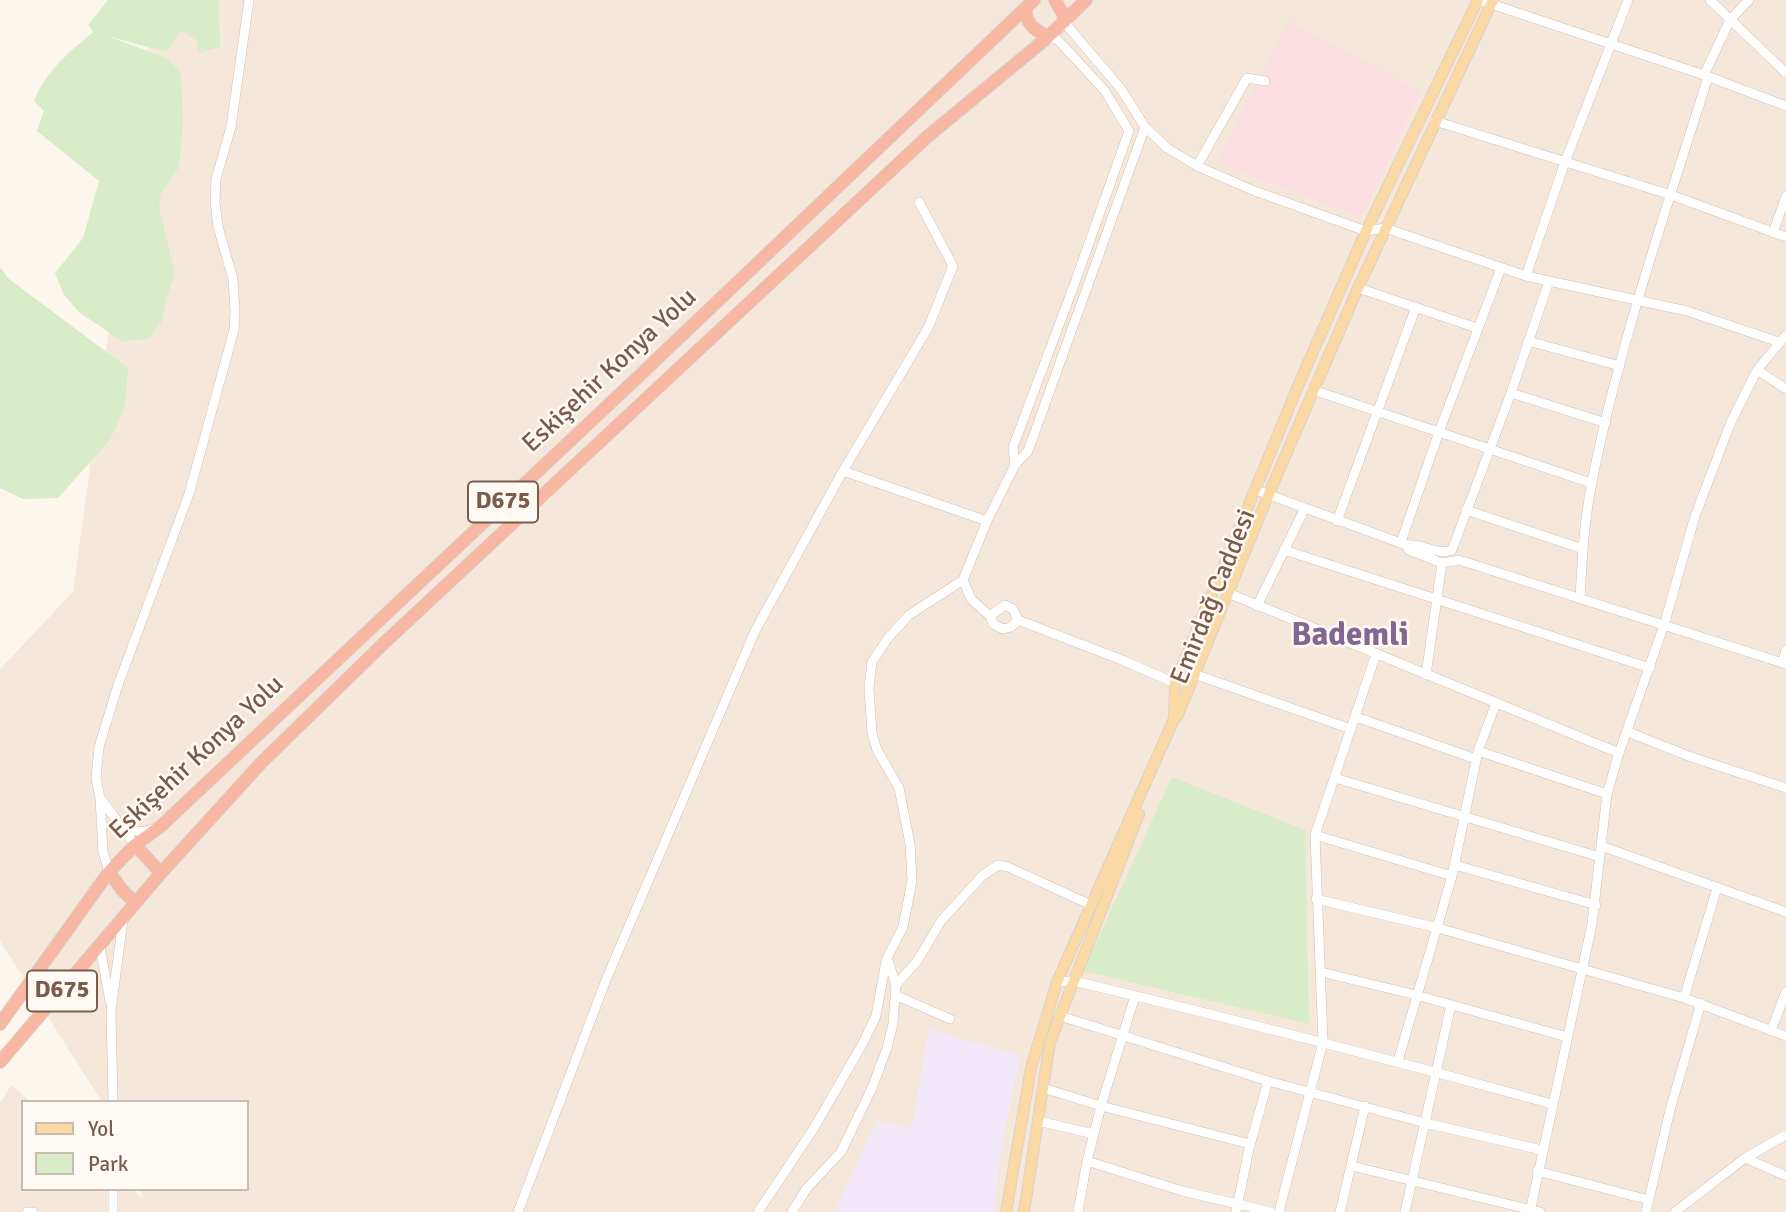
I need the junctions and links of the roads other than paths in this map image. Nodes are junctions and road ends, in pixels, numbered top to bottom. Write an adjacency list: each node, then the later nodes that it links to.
1 (249, 0): 85 (street)
2 (1055, 0): 11 (highway)
3 (1086, 0): 11 (highway, D675)
4 (1478, 0): 8 (street); 27 (main road, Emirdağ Caddesi)
5 (1628, 0): 13 (street)
6 (1710, 0): 10 (street)
7 (1749, 0): 10 (street)
8 (1493, 2): 13 (street); 18 (main road, Emirdağ Caddesi)
9 (1030, 3): 12 (highway); 88 (highway, Eskişehir Konya Yolu / D675)
10 (1730, 20): 14 (street); 15 (street)
11 (1064, 22): 12 (highway, D675); 19 (street)
12 (1048, 37): 20 (street); 94 (highway, D675)
13 (1610, 44): 15 (street); 21 (street)
14 (1786, 73)
15 (1706, 76): 17 (street); 23 (street)
16 (1265, 81): 22 (street)
17 (1786, 106)
18 (1435, 121): 21 (street); 26 (main road, Emirdağ Caddesi)
19 (1145, 127): 20 (street); 22 (street); 48 (street)
20 (1129, 131): 48 (street)
21 (1565, 162): 23 (street); 31 (street)
22 (1197, 166): 27 (street)
23 (1671, 195): 28 (street); 34 (street)
24 (1786, 196): 28 (street)
25 (919, 202): 49 (street)
26 (1385, 228): 27 (street); 30 (street); 33 (main road, Emirdağ Caddesi)
27 (1366, 231): 51 (main road, Emirdağ Caddesi)
28 (1773, 233): 29 (street)
29 (1786, 237)
30 (1501, 268): 31 (street); 36 (street)
31 (1526, 276): 32 (street)
32 (1549, 281): 34 (street); 38 (street)
33 (1358, 288): 35 (street); 42 (main road, Emirdağ Caddesi)
34 (1636, 300): 37 (street); 39 (street)
35 (1416, 307): 36 (street); 44 (street)
36 (1477, 328): 46 (street)
37 (1783, 339): 40 (street)
38 (1528, 341): 39 (street); 43 (street)
39 (1620, 366): 45 (street)
40 (1757, 370): 41 (street); 68 (street)
41 (1786, 389)
42 (1313, 390): 44 (street); 52 (main road, Emirdağ Caddesi)
43 (1511, 393): 45 (street); 47 (street)
44 (1378, 411): 46 (street); 56 (street)
45 (1606, 423): 50 (street)
46 (1439, 432): 47 (street); 57 (street)
47 (1488, 450): 50 (street); 54 (street)
48 (1015, 465): 55 (street)
49 (843, 471): 55 (street); 156 (street)
50 (1591, 484): 58 (street)
51 (1256, 491): 52 (street); 75 (main road, Emirdağ Caddesi)
52 (1268, 496): 53 (street); 62 (main road, Emirdağ Caddesi)
53 (1304, 510): 56 (street); 59 (street)
54 (1466, 510): 57 (street); 58 (street)
55 (987, 521): 61 (street)
56 (1337, 521): 57 (street)
57 (1404, 543): 60 (street)
58 (1583, 549): 63 (street)
59 (1284, 550): 64 (street); 65 (street)
60 (1442, 563): 63 (street); 64 (street)
61 (963, 580): 66 (street); 105 (street)
62 (1228, 593): 65 (street); 73 (main road, Emirdağ Caddesi)
63 (1580, 599): 68 (street)
64 (1437, 600): 72 (street); 74 (street)
65 (1257, 606): 70 (street)
66 (990, 616): 67 (street); 67 (street)
67 (1018, 620): 75 (street)
68 (1664, 625): 71 (street); 72 (street)
69 (1786, 650): 71 (street)
70 (1376, 653): 74 (street); 77 (street)
71 (1784, 663)
72 (1650, 668): 79 (street)
73 (1194, 674): 78 (street); 108 (main road, Emirdağ Caddesi)
74 (1426, 675): 76 (street)
75 (1175, 683): 99 (main road, Emirdağ Caddesi)
76 (1496, 703): 80 (street); 81 (street)
77 (1356, 717): 78 (street); 81 (street)
78 (1351, 729): 82 (street)
79 (1628, 732): 80 (street); 83 (street)
80 (1619, 753): 84 (street)
81 (1477, 755): 84 (street); 86 (street)
82 (1335, 778): 86 (street); 89 (street)
83 (1786, 788)
84 (1607, 794): 91 (street)
85 (100, 798): 87 (street); 93 (street)
86 (1464, 817): 91 (street); 92 (street)
87 (117, 823): 88 (street); 90 (street)
88 (161, 826): 90 (highway, Eskişehir Konya Yolu / D675)
89 (1315, 835): 95 (street); 97 (street)
90 (135, 845): 93 (highway, Eskişehir Konya Yolu / D675); 94 (highway)
91 (1601, 852): 96 (street); 100 (street)
92 (1455, 865): 95 (street); 100 (street)
93 (109, 872): 98 (highway); 120 (highway, Eskişehir Konya Yolu / D675)
94 (161, 873): 98 (highway, D675)
95 (1452, 876): 103 (street)
96 (1717, 888): 101 (street); 114 (street)
97 (1316, 899): 103 (street); 107 (street)
98 (135, 903): 102 (highway, D675)
99 (1091, 905): 109 (main road, Emirdağ Caddesi); 110 (street)
100 (1596, 905): 106 (street)
101 (1786, 912)
102 (123, 920): 104 (highway, D675); 117 (street)
103 (1438, 928): 106 (street); 112 (street)
104 (100, 947): 117 (street); 127 (highway, D675)
105 (887, 958): 110 (street); 157 (street)
106 (1583, 971): 114 (street); 124 (street)
107 (1321, 972): 112 (street); 125 (street)
108 (1074, 981): 109 (street); 113 (street); 118 (main road, Emirdağ Caddesi)
109 (1057, 982): 159 (main road, Emirdağ Caddesi)
110 (896, 990): 119 (street); 158 (street)
111 (1786, 990): 121 (street)
112 (1416, 995): 116 (street); 126 (street)
113 (1135, 996): 122 (street); 125 (street)
114 (1684, 998): 115 (street)
115 (1701, 1003): 121 (street); 149 (street)
116 (1451, 1005): 124 (street); 128 (street)
117 (112, 1009): 132 (street)
118 (1060, 1016): 122 (street); 130 (main road, Emirdağ Caddesi)
119 (950, 1019)
120 (0, 1024)
121 (1771, 1031): 123 (street)
122 (1123, 1036): 129 (street); 134 (street)
123 (1786, 1036)
124 (1567, 1037): 133 (street)
125 (1323, 1042): 126 (street); 131 (street)
126 (1398, 1061): 128 (street)
127 (0, 1062)
128 (1436, 1070): 133 (street); 137 (street)
129 (1268, 1081): 131 (street); 140 (street)
130 (1043, 1088): 134 (street); 136 (main road, Emirdağ Caddesi)
131 (1312, 1091): 135 (street); 163 (street)
132 (113, 1100)
133 (1552, 1104): 141 (street)
134 (1101, 1106): 138 (street); 140 (street)
135 (1366, 1106): 137 (street); 144 (street)
136 (1038, 1121): 138 (street); 160 (main road, Emirdağ Caddesi)
137 (1425, 1123): 141 (street); 147 (street)
138 (1094, 1135): 143 (street)
139 (1786, 1135): 142 (street)
140 (1250, 1144): 151 (street)
141 (1542, 1150): 145 (street)
142 (1745, 1158): 146 (street); 169 (street)
143 (1087, 1161): 151 (street); 161 (street)
144 (1352, 1166): 147 (street); 164 (street)
145 (1537, 1171): 149 (street); 152 (street)
146 (1786, 1175)
147 (1413, 1180): 150 (street); 165 (street)
148 (113, 1191): 155 (street)
149 (1649, 1200): 168 (street)
150 (1502, 1201): 152 (street); 166 (street)
151 (1236, 1208): 162 (street)
152 (1530, 1211): 167 (street)
153 (27, 1212): 154 (street)
154 (33, 1212)
155 (113, 1212)
156 (518, 1212)
157 (758, 1212)
158 (792, 1212)
159 (1006, 1212)
160 (1024, 1212)
161 (1077, 1212)
162 (1271, 1212)
163 (1279, 1212)
164 (1340, 1212)
165 (1405, 1212)
166 (1498, 1212)
167 (1540, 1212)
168 (1646, 1212)
169 (1675, 1212)

